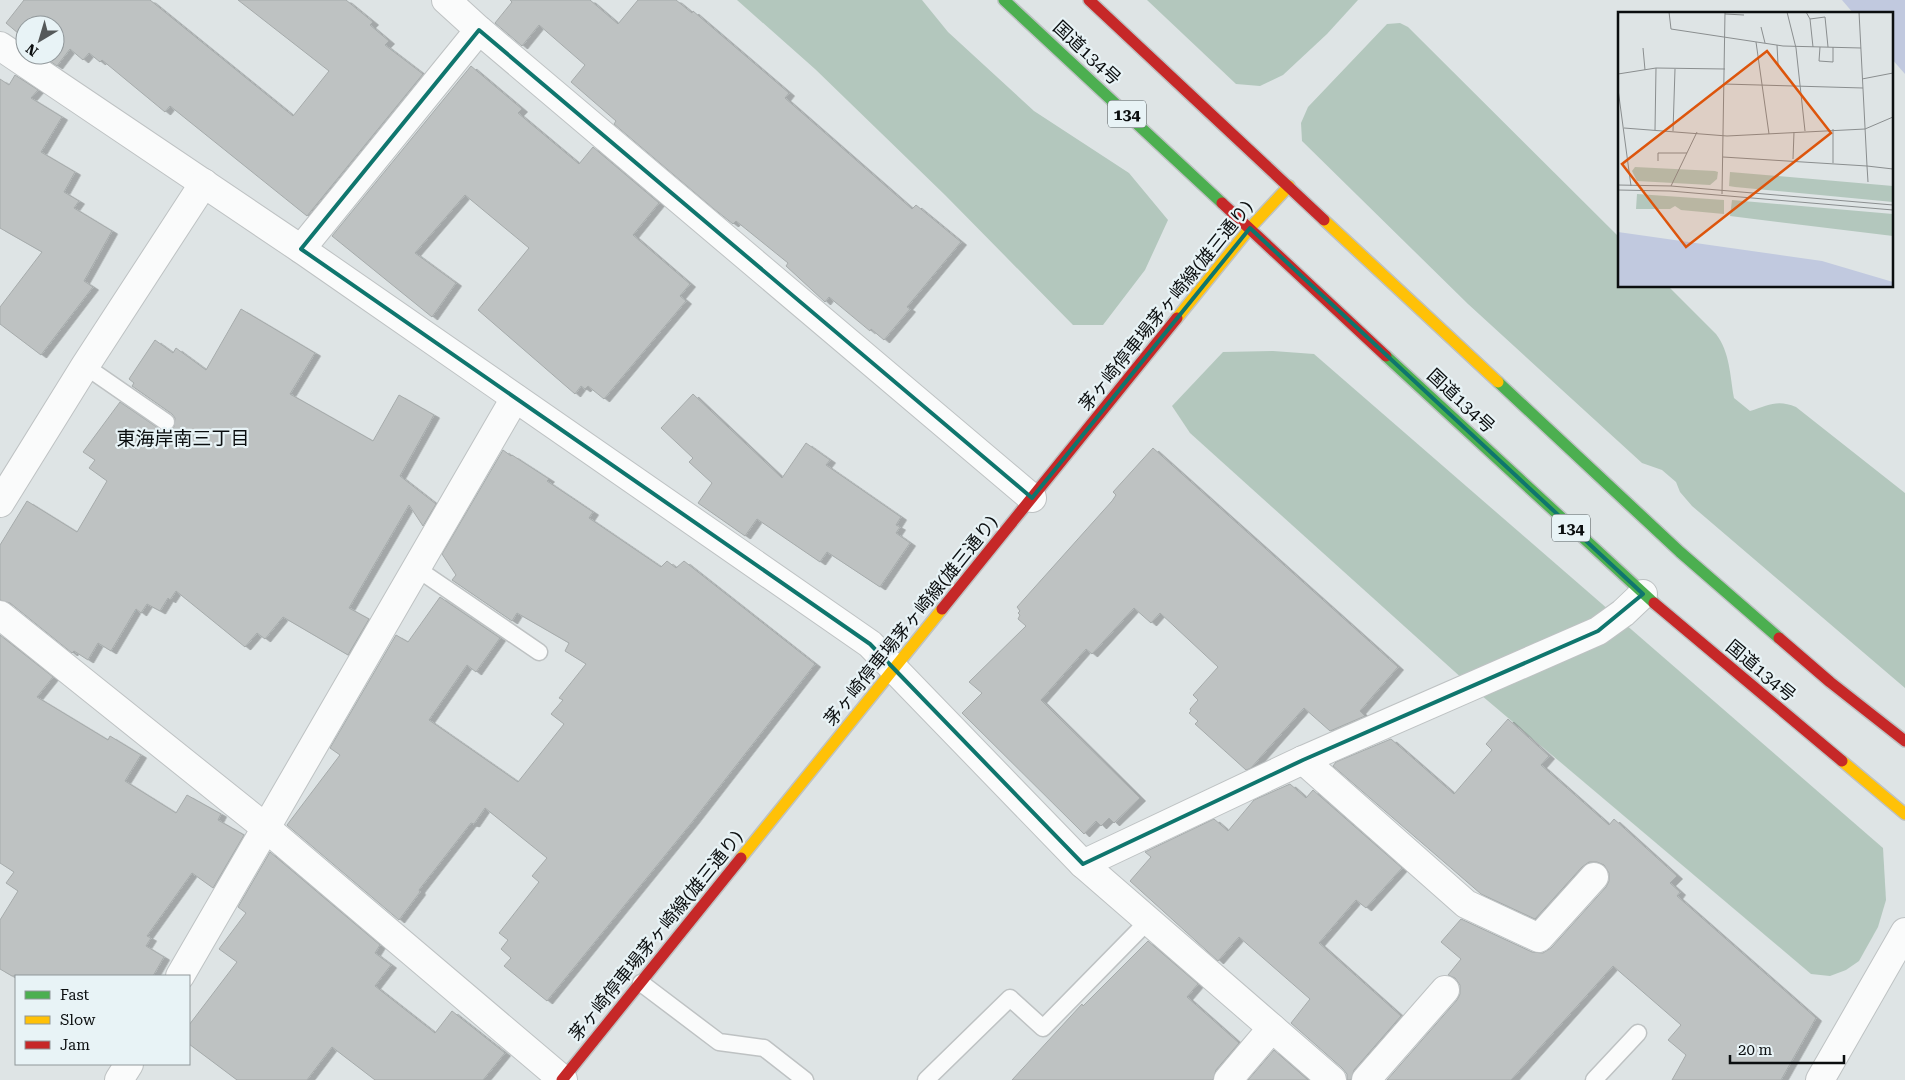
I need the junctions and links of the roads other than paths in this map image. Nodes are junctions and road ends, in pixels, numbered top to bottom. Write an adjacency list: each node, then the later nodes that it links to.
1 (446, 0): 4 (street)
2 (1004, 0): 8 (main road, 国道134号 / 134)
3 (1089, 0): 7 (main road, 国道134号)
4 (479, 30): 9 (street); 13 (street)
5 (0, 46): 6 (street)
6 (204, 183): 9 (street); 10 (street)
7 (1289, 186): 8 (main road, 茅ヶ崎停車場茅ヶ崎線(雄三通り)); 20 (main road, 国道134号)
8 (1250, 228): 13 (main road, 茅ヶ崎停車場茅ヶ崎線(雄三通り)); 16 (main road, 国道134号 / 134)
9 (301, 249): 11 (street)
10 (85, 366): 12 (lane); 14 (street)
11 (515, 398): 15 (street); 19 (street)
12 (166, 422)
13 (1032, 498): 19 (main road, 茅ヶ崎停車場茅ヶ崎線(雄三通り))
14 (0, 503)
15 (416, 568): 18 (lane); 23 (street)
16 (1642, 594): 21 (street); 22 (main road, 国道134号 / 134)
17 (0, 615): 23 (street)
18 (539, 652)
19 (893, 670): 24 (street); 29 (main road, 茅ヶ崎停車場茅ヶ崎線(雄三通り))
20 (1905, 741)
21 (1303, 760): 24 (street); 25 (street)
22 (1905, 814)
23 (266, 828): 28 (street); 35 (street)
24 (1083, 864): 26 (street)
25 (1594, 876)
26 (1148, 921): 31 (street); 37 (lane)
27 (1905, 932): 42 (street)
28 (181, 975)
29 (641, 983): 35 (main road, 茅ヶ崎停車場茅ヶ崎線(雄三通り)); 36 (lane)
30 (1446, 990): 40 (street)
31 (1272, 1028): 38 (street); 39 (street)
32 (1638, 1033): 41 (lane)
33 (128, 1065): 34 (street)
34 (119, 1080)
35 (563, 1080)
36 (804, 1080)
37 (926, 1080)
38 (1228, 1080)
39 (1332, 1080)
40 (1366, 1080)
41 (1594, 1080)
42 (1820, 1080)

